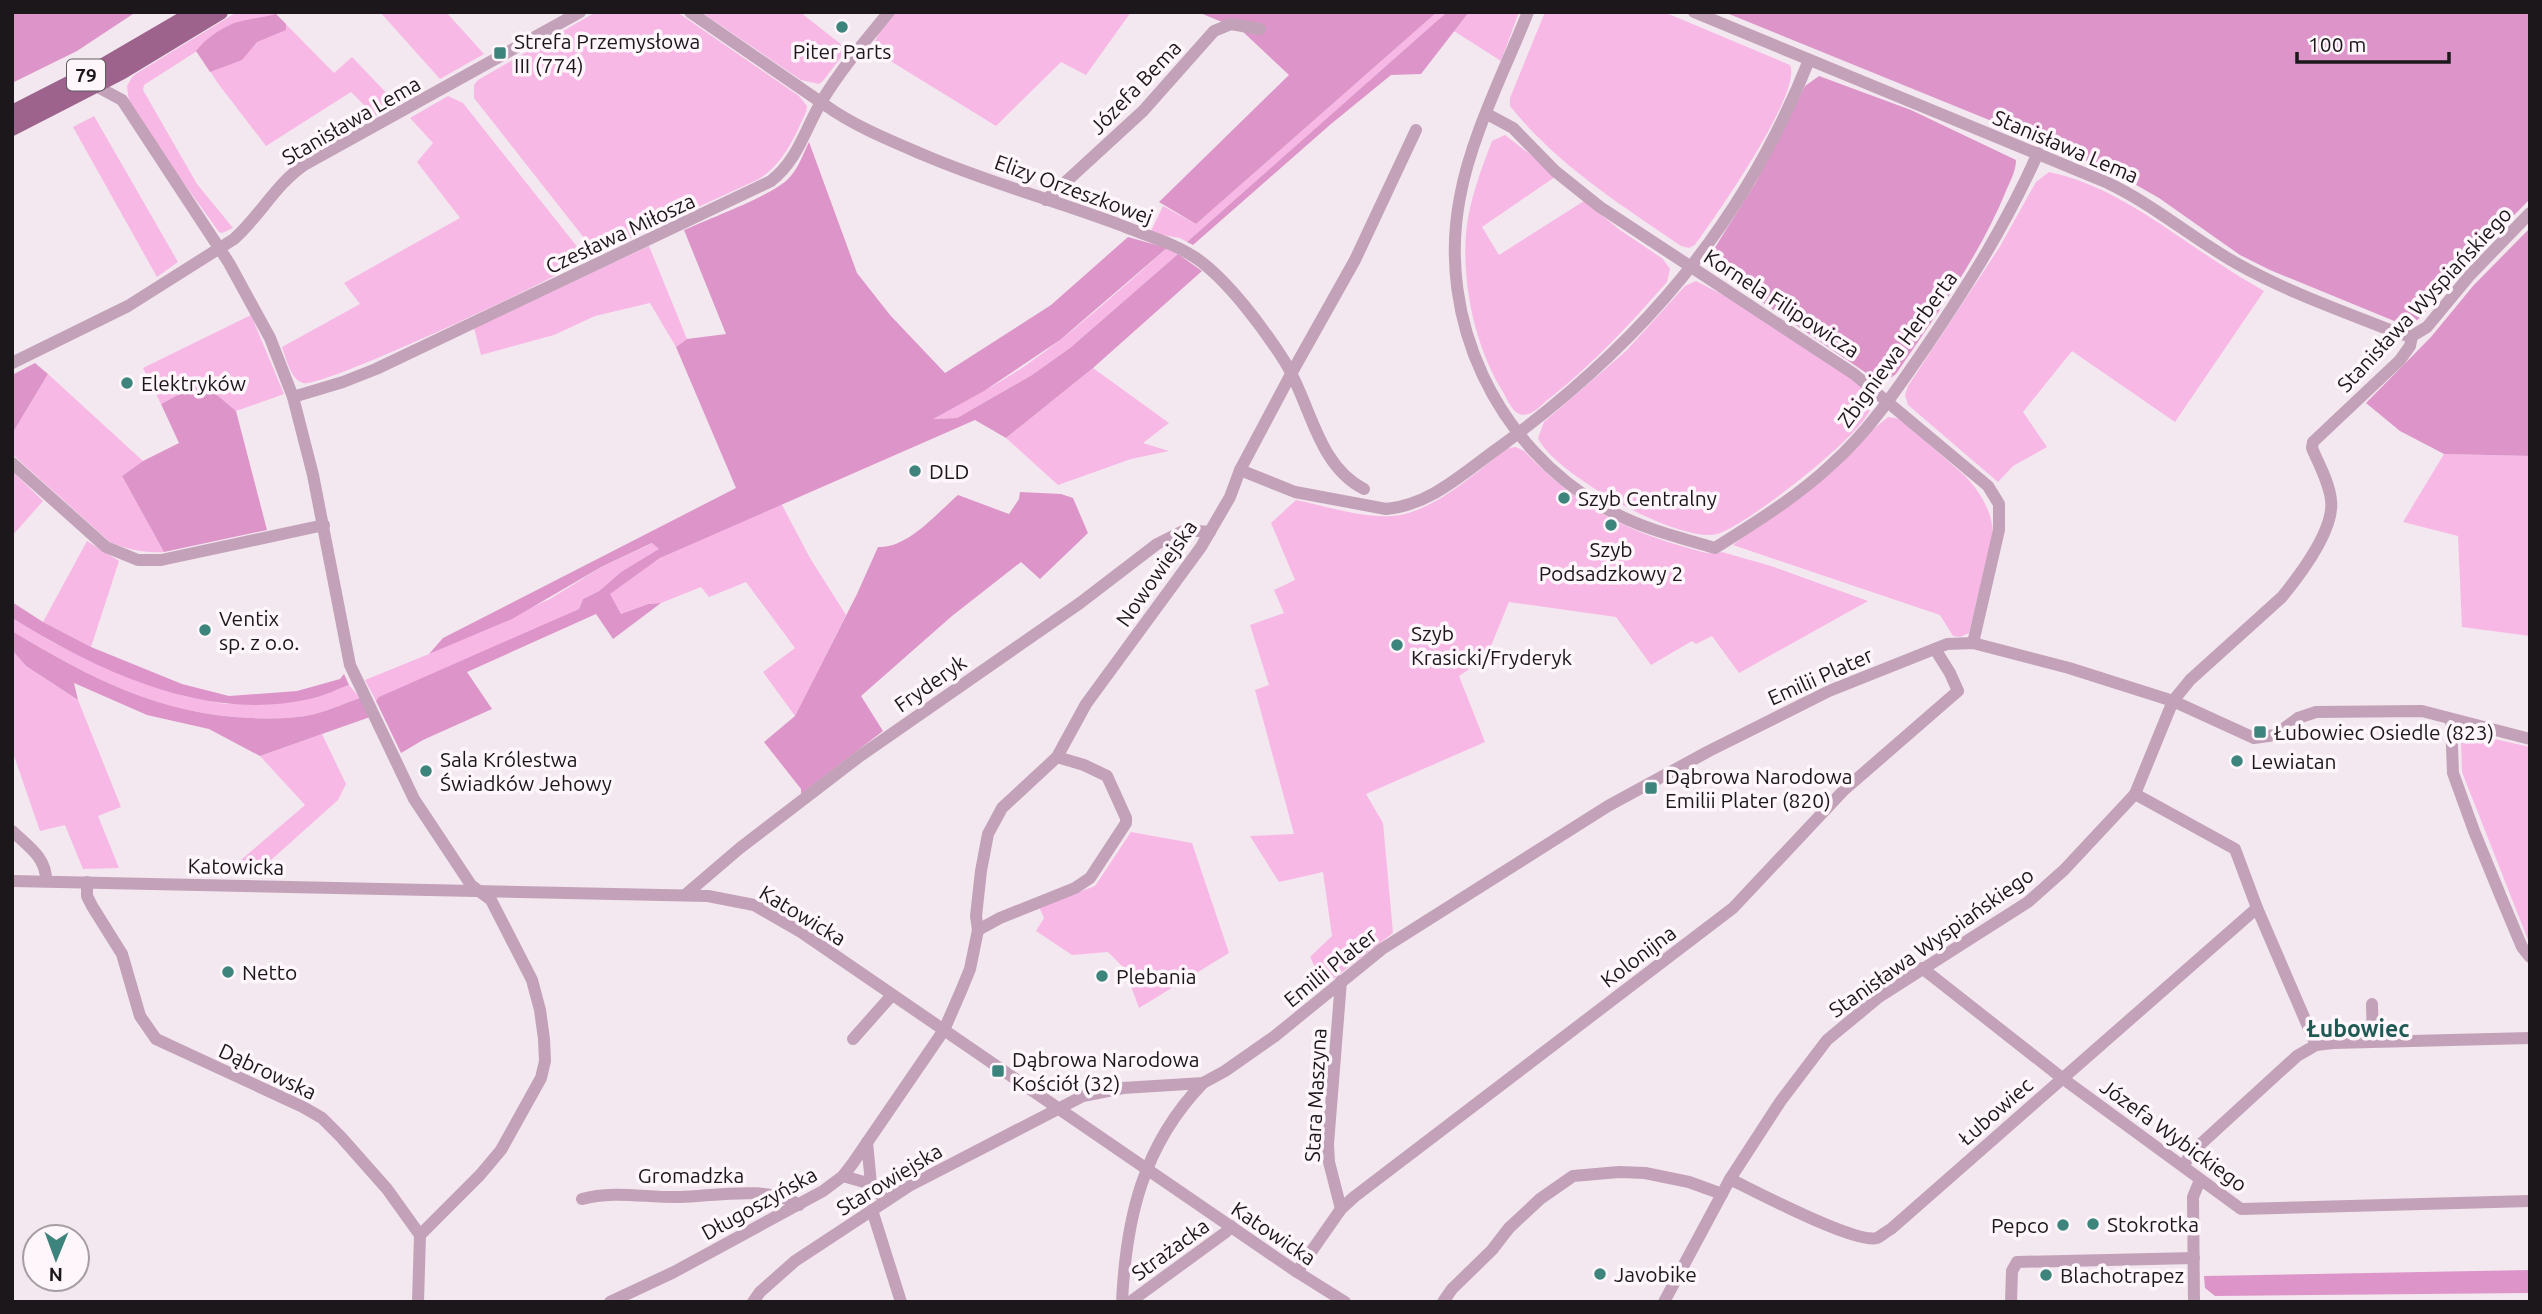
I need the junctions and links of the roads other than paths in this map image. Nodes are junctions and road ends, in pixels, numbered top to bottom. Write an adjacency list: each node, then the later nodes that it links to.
1 (196, 12): 14 (main road, 79)
2 (220, 12): 10 (main road, 79)
3 (580, 12): 21 (street, Stanisława Lema)
4 (690, 12): 13 (street, Elizy Orzeszkowej)
5 (889, 12): 13 (street, Czesława Miłosza)
6 (1528, 12): 15 (street, Zbigniewa Herberta)
7 (1693, 12): 9 (street, Stanisława Lema)
8 (1260, 29): 19 (street, Józefa Bema)
9 (1809, 60): 18 (street, Stanisława Lema); 22 (street)
10 (121, 72): 11 (main road, 79); 12 (street)
11 (96, 86): 12 (street); 16 (main road, 79)
12 (122, 100): 21 (street)
13 (821, 102): 19 (street, Elizy Orzeszkowej); 26 (street, Czesława Miłosza)
14 (12, 113)
15 (1487, 114): 22 (street, Kornela Filipowicza); 28 (street, Zbigniewa Herberta)
16 (12, 128)
17 (1416, 130): 25 (street, Nowowiejska)
18 (2038, 153): 23 (street, Stanisława Lema); 27 (street, Zbigniewa Herberta)
19 (1046, 200): 25 (street, Elizy Orzeszkowej)
20 (2530, 213): 23 (street, Stanisława Wyspiańskiego)
21 (220, 249): 24 (street, Stanisława Lema); 26 (street)
22 (1692, 267): 27 (street, Kornela Filipowicza); 28 (street)
23 (2412, 336): 36 (street, Stanisława Wyspiańskiego)
24 (12, 363)
25 (1291, 374): 30 (street, Nowowiejska); 31 (street, Elizy Orzeszkowej)
26 (293, 397): 32 (street)
27 (1889, 401): 28 (street, Zbigniewa Herberta); 34 (street, Kornela Filipowicza)
28 (1518, 434): 30 (street)
29 (12, 463): 32 (street)
30 (1240, 470): 33 (street, Nowowiejska)
31 (1364, 489)
32 (324, 525): 45 (street)
33 (1210, 532): 39 (street, Nowowiejska); 46 (street, Fryderyk)
34 (1973, 643): 35 (street, Emilii Plater); 36 (street, Emilii Plater)
35 (1935, 649): 51 (street, Emilii Plater); 74 (street, Kolonijna)
36 (2173, 701): 37 (street, Emilii Plater); 40 (street, Stanisława Wyspiańskiego)
37 (2451, 720): 38 (street, Emilii Plater); 49 (street)
38 (2530, 739)
39 (1057, 757): 48 (street, Nowowiejska); 48 (street)
40 (2135, 794): 47 (street); 50 (street, Stanisława Wyspiańskiego)
41 (12, 831): 43 (street)
42 (12, 881): 43 (street, Katowicka)
43 (46, 881): 44 (street, Katowicka)
44 (87, 882): 45 (street, Katowicka); 77 (street, Dąbrowska)
45 (479, 891): 46 (street, Katowicka); 77 (street)
46 (685, 895): 52 (street, Katowicka)
47 (2257, 908): 58 (street); 59 (street, Łubowiec)
48 (978, 930): 54 (street, Nowowiejska)
49 (2530, 957)
50 (1923, 968): 59 (street, Józefa Wybickiego); 66 (street, Stanisława Wyspiańskiego)
51 (1341, 981): 60 (street, Emilii Plater); 74 (street, Stara Maszyna)
52 (892, 995): 54 (street, Katowicka); 56 (street)
53 (2372, 1003): 57 (street)
54 (944, 1030): 61 (street, Katowicka); 62 (street, Długoszyńska)
55 (2530, 1038): 57 (street)
56 (853, 1039)
57 (2373, 1040): 58 (street)
58 (2316, 1045): 63 (street)
59 (2062, 1078): 63 (street, Józefa Wybickiego); 66 (street, Łubowiec)
60 (1203, 1083): 61 (street, Emilii Plater); 64 (street, Emilii Plater)
61 (1058, 1108): 64 (street, Katowicka); 71 (street, Starowiejska)
62 (867, 1142): 65 (street, Długoszyńska); 68 (street)
63 (2183, 1166): 67 (street, Józefa Wybickiego)
64 (1147, 1169): 76 (street, Katowicka); 85 (street, Emilii Plater)
65 (843, 1176): 68 (street); 73 (street, Długoszyńska)
66 (1730, 1179): 69 (street, Stanisława Wyspiańskiego)
67 (2200, 1180): 72 (street, Józefa Wybickiego); 78 (street)
68 (872, 1184): 71 (street)
69 (1722, 1194): 88 (street); 89 (street, Stanisława Wyspiańskiego)
70 (582, 1199): 73 (street, Gromadzka)
71 (885, 1200): 75 (street, Starowiejska)
72 (2530, 1201)
73 (799, 1205): 82 (street, Długoszyńska)
74 (1341, 1209): 79 (street, Kolonijna)
75 (872, 1210): 83 (street, Starowiejska); 84 (street)
76 (1231, 1226): 79 (street, Katowicka); 86 (street, Strażacka)
77 (420, 1235): 81 (street)
78 (2194, 1258): 90 (street); 91 (street)
79 (1297, 1272): 80 (street, Katowicka)
80 (1324, 1297): 87 (street, Katowicka)
81 (418, 1302)
82 (610, 1302)
83 (753, 1302)
84 (901, 1302)
85 (1122, 1302)
86 (1130, 1302)
87 (1345, 1302)
88 (1443, 1302)
89 (1664, 1302)
90 (2011, 1302)
91 (2194, 1302)

